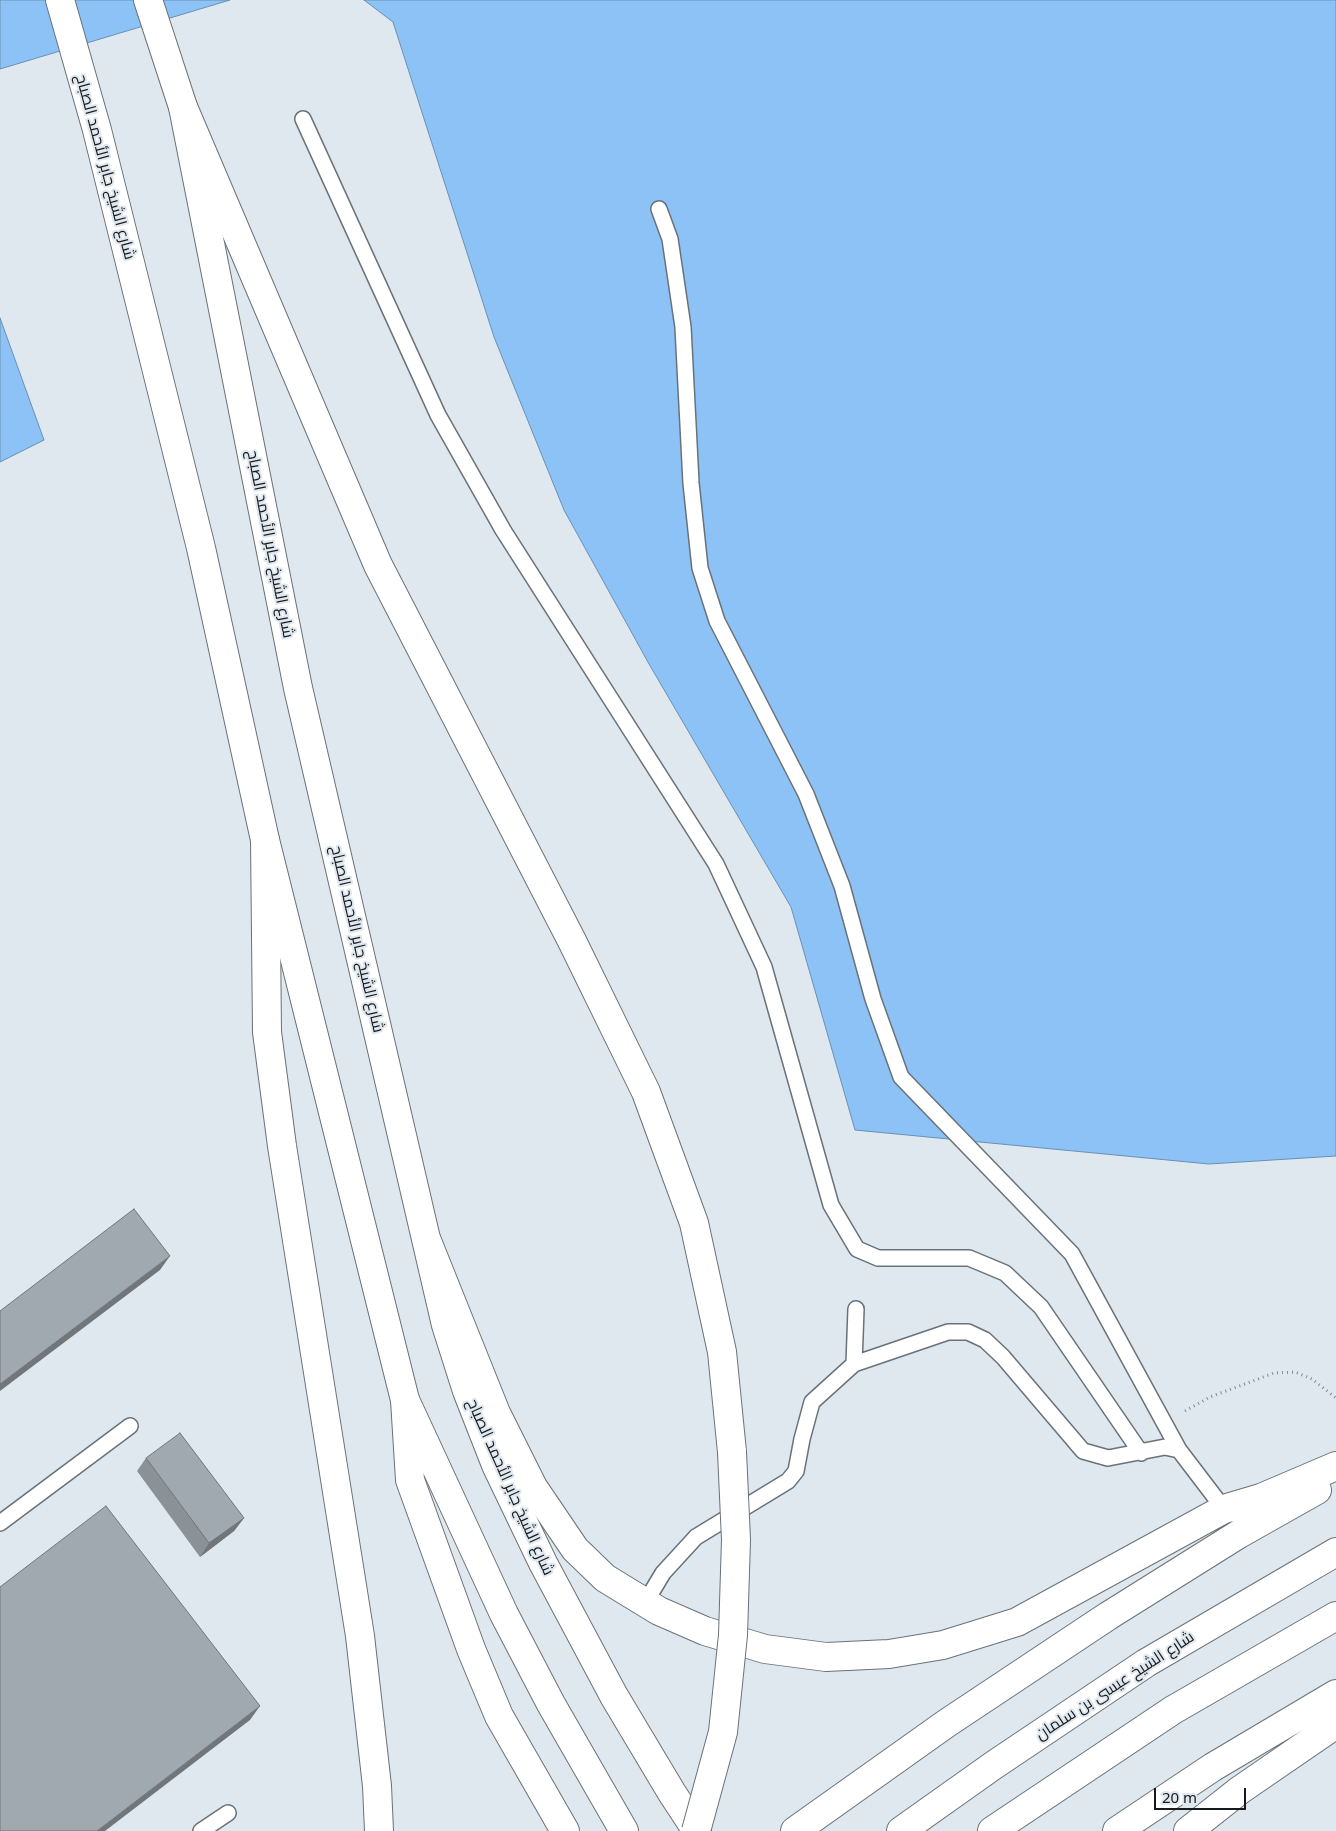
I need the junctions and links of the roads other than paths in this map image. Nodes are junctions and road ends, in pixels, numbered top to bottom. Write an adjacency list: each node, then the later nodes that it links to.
1 (60, 0): 6 (main road, شارع الشيخ جابر الأحمد الصباح)
2 (148, 0): 3 (main road, شارع الشيخ جابر الأحمد الصباح)
3 (183, 106): 7 (main road, شارع الشيخ جابر الأحمد الصباح); 28 (main road, bridge)
4 (303, 119): 13 (lane)
5 (659, 209): 12 (lane)
6 (265, 840): 10 (main road, شارع الشيخ جابر الأحمد الصباح); 25 (main road)
7 (427, 1241): 19 (main road); 28 (main road, شارع الشيخ جابر الأحمد الصباح)
8 (856, 1309): 9 (lane)
9 (854, 1364): 13 (lane); 19 (lane)
10 (405, 1400): 26 (main road, شارع الشيخ جابر الأحمد الصباح); 27 (main road)
11 (130, 1426): 17 (lane)
12 (1179, 1450): 13 (lane); 16 (lane)
13 (1141, 1453)
14 (1336, 1466): 16 (main road)
15 (1336, 1480): 29 (main road)
16 (1224, 1509): 19 (main road)
17 (0, 1523)
18 (1336, 1552): 30 (main road, شارع الشيخ عيسى بن سلمان)
19 (646, 1603)
20 (1336, 1616): 31 (main road)
21 (1336, 1694): 32 (main road)
22 (1336, 1724): 33 (main road)
23 (228, 1813): 24 (lane)
24 (201, 1831)
25 (379, 1831)
26 (565, 1831)
27 (624, 1831)
28 (697, 1831)
29 (795, 1831)
30 (901, 1831)
31 (992, 1831)
32 (1117, 1831)
33 (1188, 1831)

